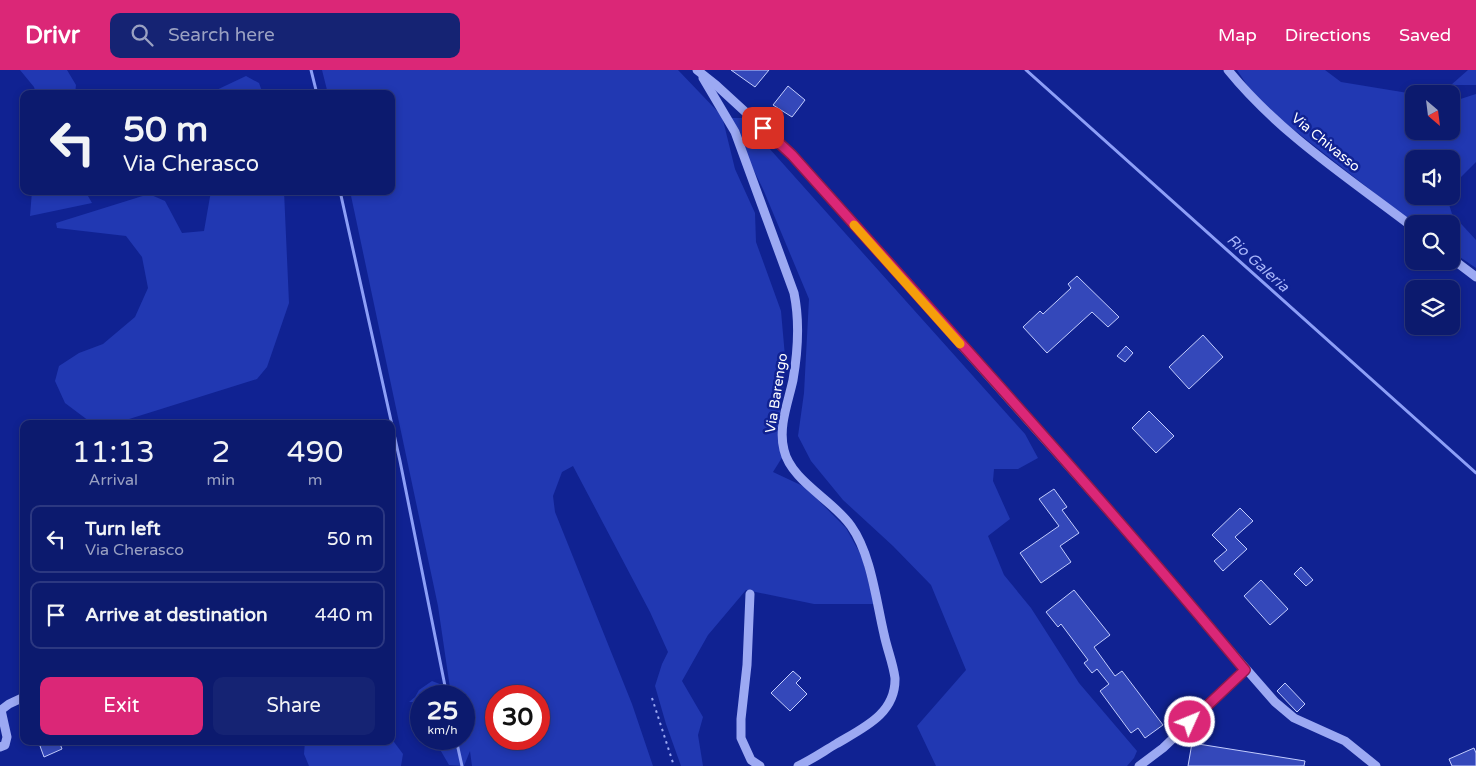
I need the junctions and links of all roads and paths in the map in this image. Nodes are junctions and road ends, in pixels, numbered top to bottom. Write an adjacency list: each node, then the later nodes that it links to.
1 (1228, 70): 3 (street, Via Chivasso)
2 (698, 71): 7 (street); 13 (street, Via Barengo)
3 (1405, 221)
4 (1460, 265): 5 (street)
5 (1476, 277)
6 (750, 594): 12 (street)
7 (1245, 670): 14 (street); 15 (street)
8 (652, 698): 11 (path)
9 (20, 699): 10 (street)
10 (0, 747)
11 (674, 766)
12 (760, 766)
13 (800, 766)
14 (1139, 766)
15 (1376, 766)

